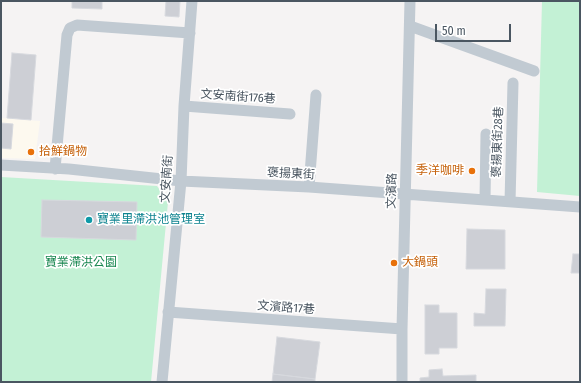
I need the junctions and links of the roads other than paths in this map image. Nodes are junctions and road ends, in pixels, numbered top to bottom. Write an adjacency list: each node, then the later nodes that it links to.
1 (192, 1): 4 (street, 文安南街)
2 (410, 1): 3 (street, 文濱路)
3 (410, 26): 5 (street); 15 (street, 文濱路)
4 (190, 33): 8 (street, 文安南街); 12 (street)
5 (534, 71)
6 (513, 83): 17 (street, 褒揚東街28巷)
7 (316, 95): 14 (street)
8 (184, 106): 9 (street, 文安南街176巷); 13 (street, 文安南街)
9 (290, 114)
10 (486, 134): 16 (street)
11 (1, 165): 12 (street, 褒揚東街)
12 (55, 169): 13 (street, 褒揚東街)
13 (181, 181): 14 (street, 褒揚東街); 19 (street, 文安南街)
14 (309, 188): 15 (street, 褒揚東街)
15 (405, 194): 16 (street, 褒揚東街); 20 (street, 文濱路)
16 (485, 200): 17 (street, 褒揚東街)
17 (510, 202): 18 (street, 褒揚東街)
18 (580, 207)
19 (168, 312): 20 (street, 文濱路17巷); 21 (street, 文安南街)
20 (402, 329): 22 (street, 文濱路)
21 (162, 382)
22 (402, 382)

